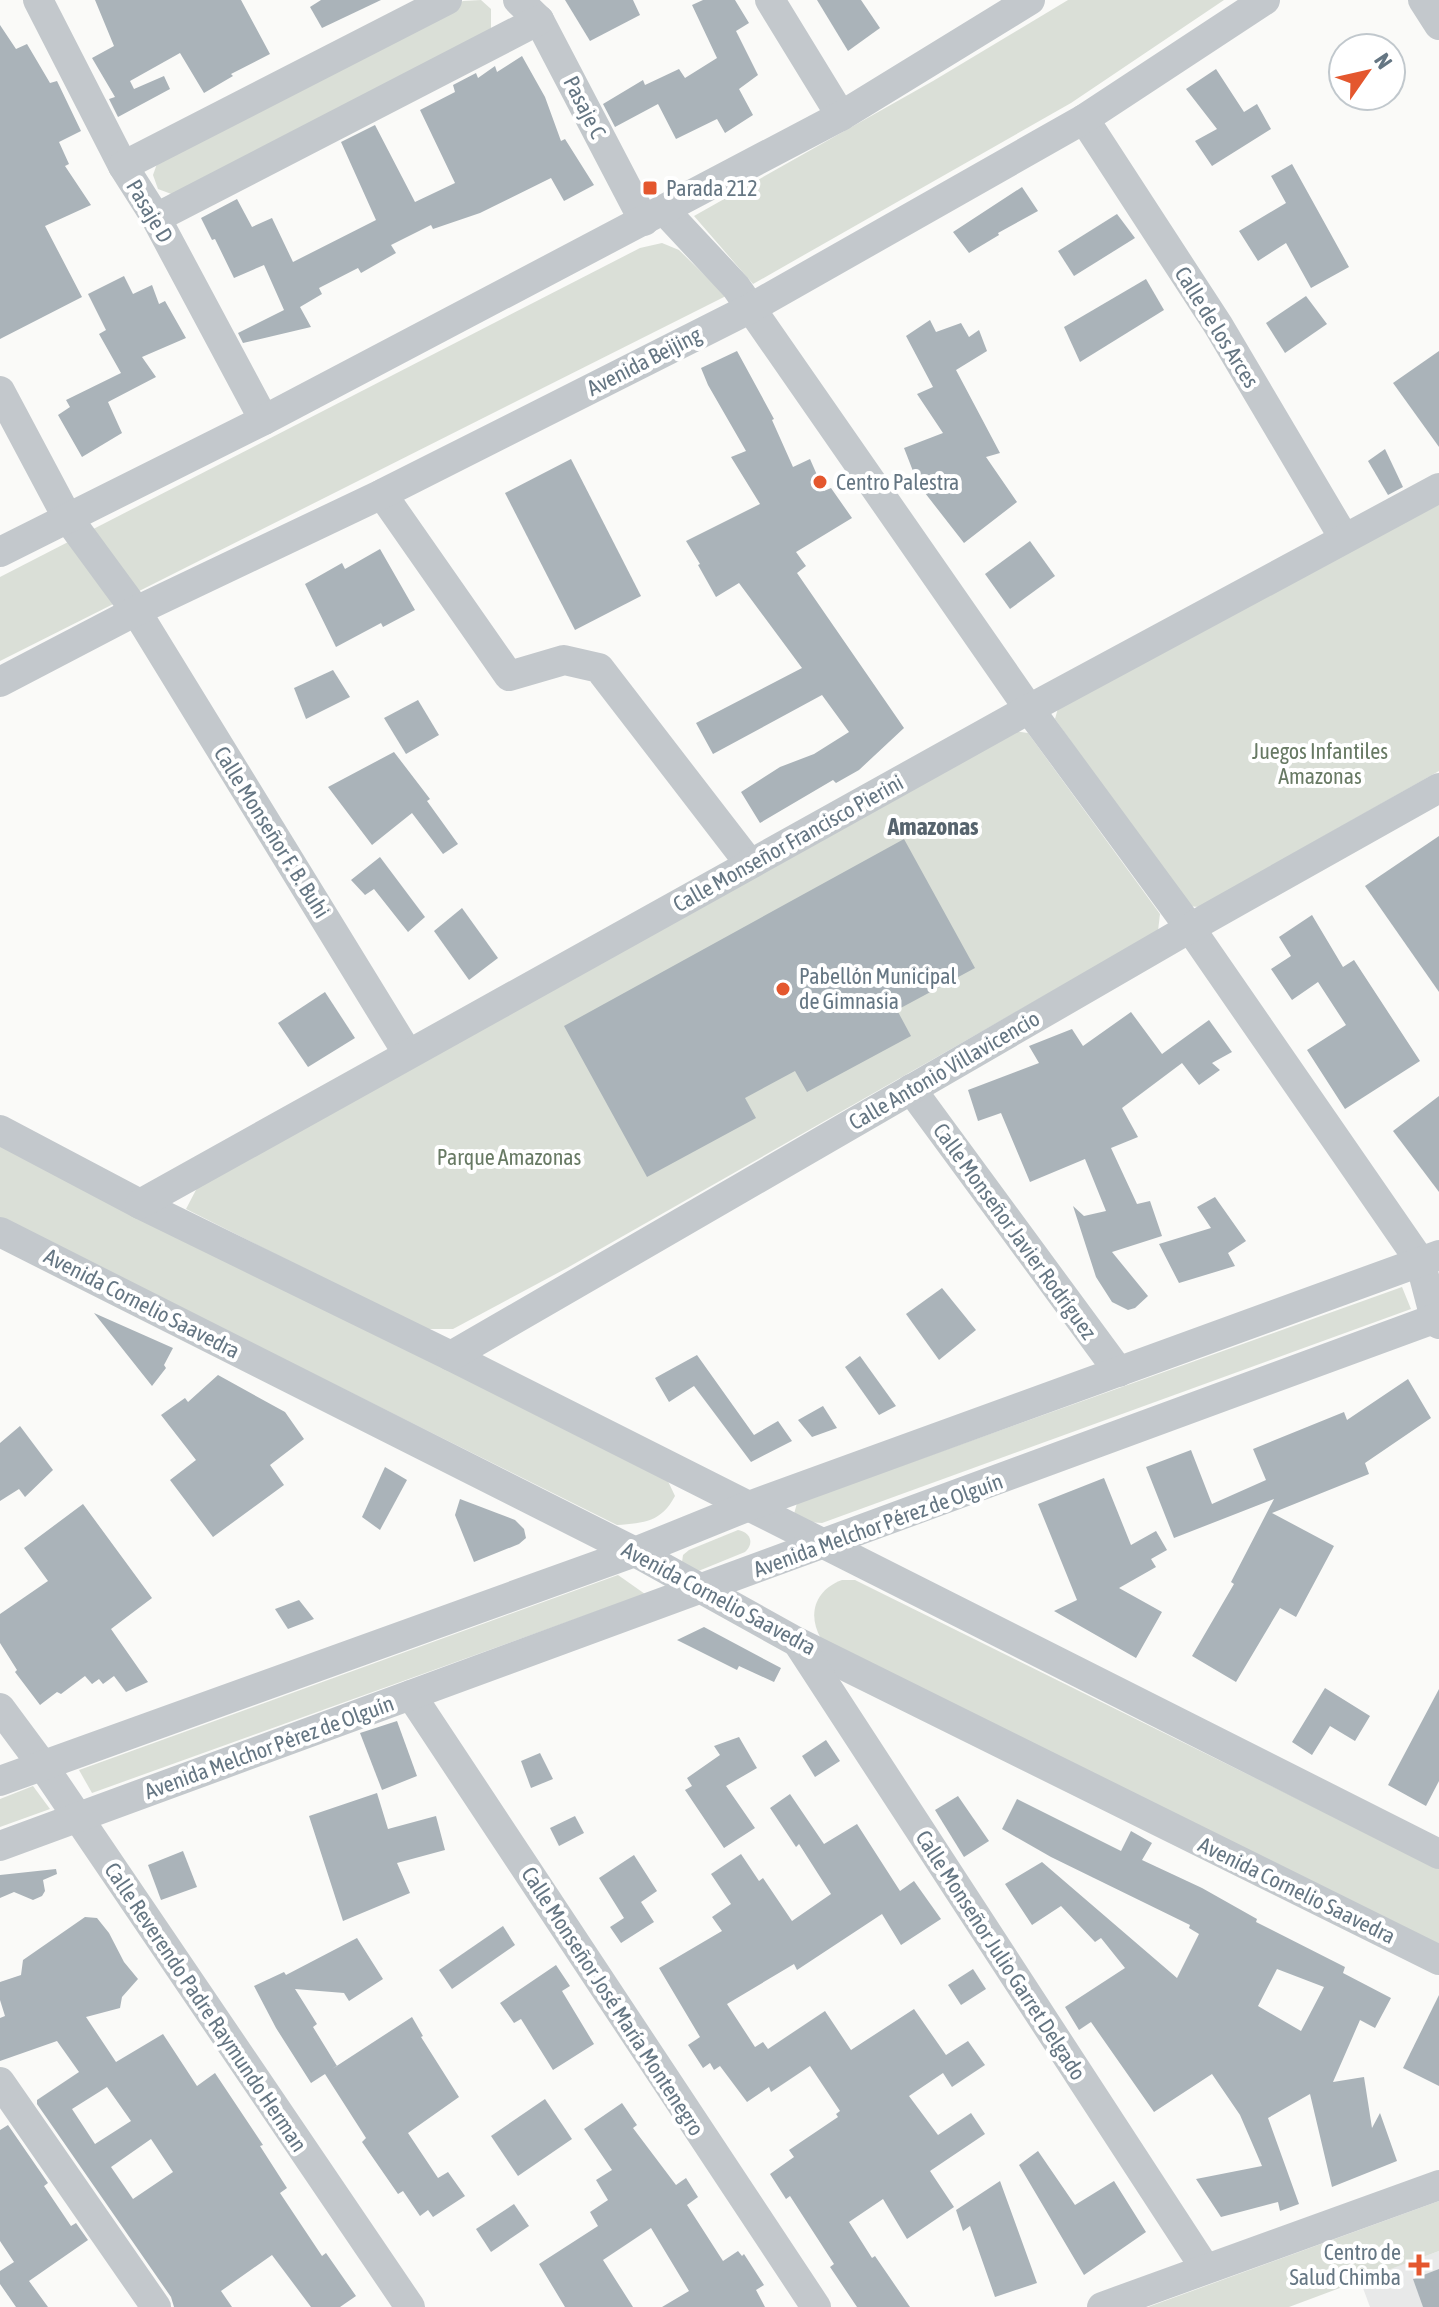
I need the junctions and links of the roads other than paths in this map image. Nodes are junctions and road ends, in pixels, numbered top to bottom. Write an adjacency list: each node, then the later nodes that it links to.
1 (38, 0): 11 (street, Pasaje D)
2 (447, 0): 11 (street)
3 (770, 0): 9 (street)
4 (1030, 0): 9 (street)
5 (1265, 0): 10 (street, Avenida Beijing)
6 (1423, 0): 8 (street)
7 (528, 10): 12 (street, Pasaje C); 13 (street)
8 (1439, 25)
9 (841, 116): 12 (street)
10 (1084, 119): 14 (street, Avenida Beijing); 20 (street, Calle de los Arces)
11 (123, 166): 13 (street, Pasaje D)
12 (654, 216): 14 (street, Pasaje C); 16 (street)
13 (156, 218): 16 (street, Pasaje D)
14 (751, 308): 18 (street, Avenida Beijing); 24 (street, Pasaje C)
15 (0, 391): 19 (street, Calle Monseñor F. B. Buhi)
16 (264, 420): 19 (street)
17 (1439, 488): 20 (street, Calle Monseñor Francisco Pierini)
18 (382, 494): 22 (street, Avenida Beijing); 26 (street)
19 (67, 517): 21 (street); 22 (street, Calle Monseñor F. B. Buhi)
20 (1344, 538): 24 (street, Calle Monseñor Francisco Pierini)
21 (0, 552)
22 (136, 611): 23 (street, Avenida Beijing); 28 (street, Calle Monseñor F. B. Buhi)
23 (0, 682)
24 (1029, 709): 26 (street, Calle Monseñor Francisco Pierini); 27 (street, Pasaje C)
25 (1439, 788): 27 (street, Calle Antonio Villavicencio)
26 (750, 864): 28 (street, Calle Monseñor Francisco Pierini)
27 (1190, 928): 29 (street, Calle Antonio Villavicencio); 33 (street, Pasaje C)
28 (408, 1054): 31 (street, Calle Monseñor Francisco Pierini)
29 (911, 1089): 35 (street, Calle Antonio Villavicencio); 36 (street, Calle Monseñor Javier Rodríguez)
30 (0, 1130): 31 (street)
31 (140, 1204): 35 (street)
32 (0, 1232): 39 (street, Avenida Cornelio Saavedra)
33 (1430, 1258): 34 (street, Pasaje C); 36 (street)
34 (1438, 1320): 38 (street, Avenida Melchor Pérez de Olguín)
35 (451, 1356): 37 (street)
36 (1119, 1372): 37 (street)
37 (749, 1506): 38 (street); 39 (street)
38 (823, 1544): 40 (street, Avenida Melchor Pérez de Olguín); 48 (street)
39 (635, 1552): 40 (street, Avenida Cornelio Saavedra); 44 (street)
40 (703, 1589): 41 (street, Avenida Cornelio Saavedra); 42 (street, Avenida Melchor Pérez de Olguín)
41 (797, 1642): 49 (street, Avenida Cornelio Saavedra); 52 (street, Calle Monseñor Julio Garret Delgado)
42 (411, 1695): 46 (street, Avenida Melchor Pérez de Olguín); 55 (street, Calle Monseñor José María Montenegro)
43 (0, 1708): 44 (street, Calle Reverendo Padre Raymundo Herman)
44 (43, 1766): 45 (street); 46 (street, Calle Reverendo Padre Raymundo Herman)
45 (0, 1781)
46 (77, 1817): 47 (street, Avenida Melchor Pérez de Olguín); 54 (street, Calle Reverendo Padre Raymundo Herman)
47 (0, 1846)
48 (1439, 1854)
49 (1439, 1960)
50 (0, 2082): 53 (street)
51 (1439, 2185): 52 (street)
52 (1205, 2268): 56 (street)
53 (156, 2307)
54 (410, 2307)
55 (816, 2307)
56 (1102, 2307)

